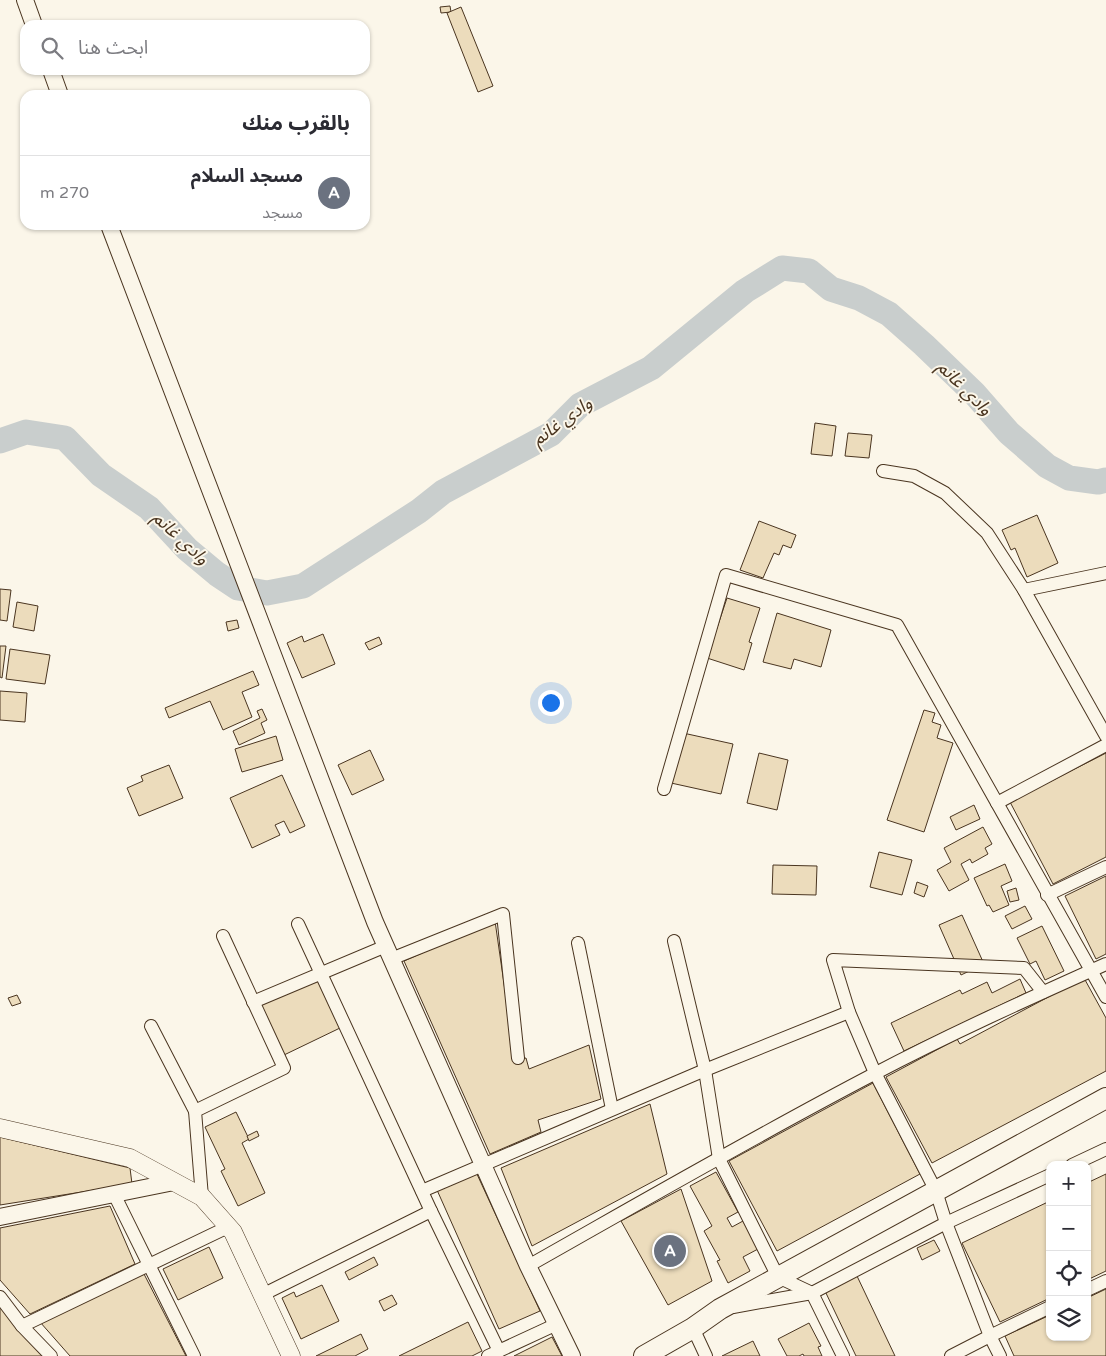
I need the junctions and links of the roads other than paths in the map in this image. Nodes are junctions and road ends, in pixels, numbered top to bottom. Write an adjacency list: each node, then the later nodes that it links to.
1 (25, 0): 2 (street)
2 (32, 20)
3 (53, 75): 4 (street)
4 (58, 90)
5 (111, 230): 19 (street)
6 (883, 471): 8 (street)
7 (1106, 573): 8 (street)
8 (1024, 590): 9 (street)
9 (1106, 736)
10 (1106, 745): 12 (street)
11 (664, 790): 12 (street)
12 (997, 803): 14 (street)
13 (1106, 867): 14 (street)
14 (1047, 895): 21 (street)
15 (298, 924): 22 (street)
16 (223, 936): 25 (street)
17 (674, 941): 29 (street)
18 (578, 943): 32 (street)
19 (389, 952): 22 (street); 28 (street); 38 (street)
20 (1106, 964): 21 (street)
21 (1091, 970): 23 (street); 24 (street)
22 (321, 974): 25 (street); 41 (street)
23 (1043, 992): 26 (street); 30 (street)
24 (1106, 997)
25 (254, 1002): 33 (street)
26 (849, 1012): 29 (street); 30 (street)
27 (151, 1026): 33 (street)
28 (518, 1058)
29 (705, 1070): 32 (street); 36 (street)
30 (876, 1073): 36 (street); 42 (street)
31 (1106, 1098): 42 (main road)
32 (612, 1109): 38 (street)
33 (195, 1111): 44 (street)
34 (0, 1128): 40 (main road)
35 (1106, 1149): 37 (street)
36 (718, 1158): 50 (street); 51 (street)
37 (1080, 1161)
38 (482, 1164): 41 (street); 50 (street)
39 (1046, 1177): 47 (street)
40 (174, 1182): 43 (street); 44 (main road)
41 (422, 1191): 45 (street)
42 (936, 1191): 47 (street); 51 (main road)
43 (114, 1194): 46 (street); 49 (street)
44 (202, 1197): 48 (main road)
45 (431, 1211): 55 (street); 63 (street)
46 (0, 1217)
47 (946, 1224): 54 (street); 62 (street)
48 (228, 1226): 49 (street); 55 (main road)
49 (149, 1265): 60 (street); 65 (street)
50 (528, 1266): 59 (street)
51 (778, 1277): 54 (street); 57 (main road)
52 (1106, 1281): 53 (street)
53 (1091, 1288)
54 (812, 1293): 57 (street); 70 (street)
55 (262, 1295): 66 (main road)
56 (0, 1297): 60 (street)
57 (720, 1309): 61 (main road)
58 (1046, 1309): 62 (street)
59 (557, 1324): 63 (street); 67 (street)
60 (22, 1326): 64 (street)
61 (693, 1328): 68 (main road); 69 (street)
62 (990, 1336): 71 (street); 72 (street)
63 (494, 1353)
64 (51, 1356)
65 (194, 1356)
66 (291, 1356)
67 (572, 1356)
68 (644, 1356)
69 (706, 1356)
70 (843, 1356)
71 (952, 1356)
72 (1000, 1356)

